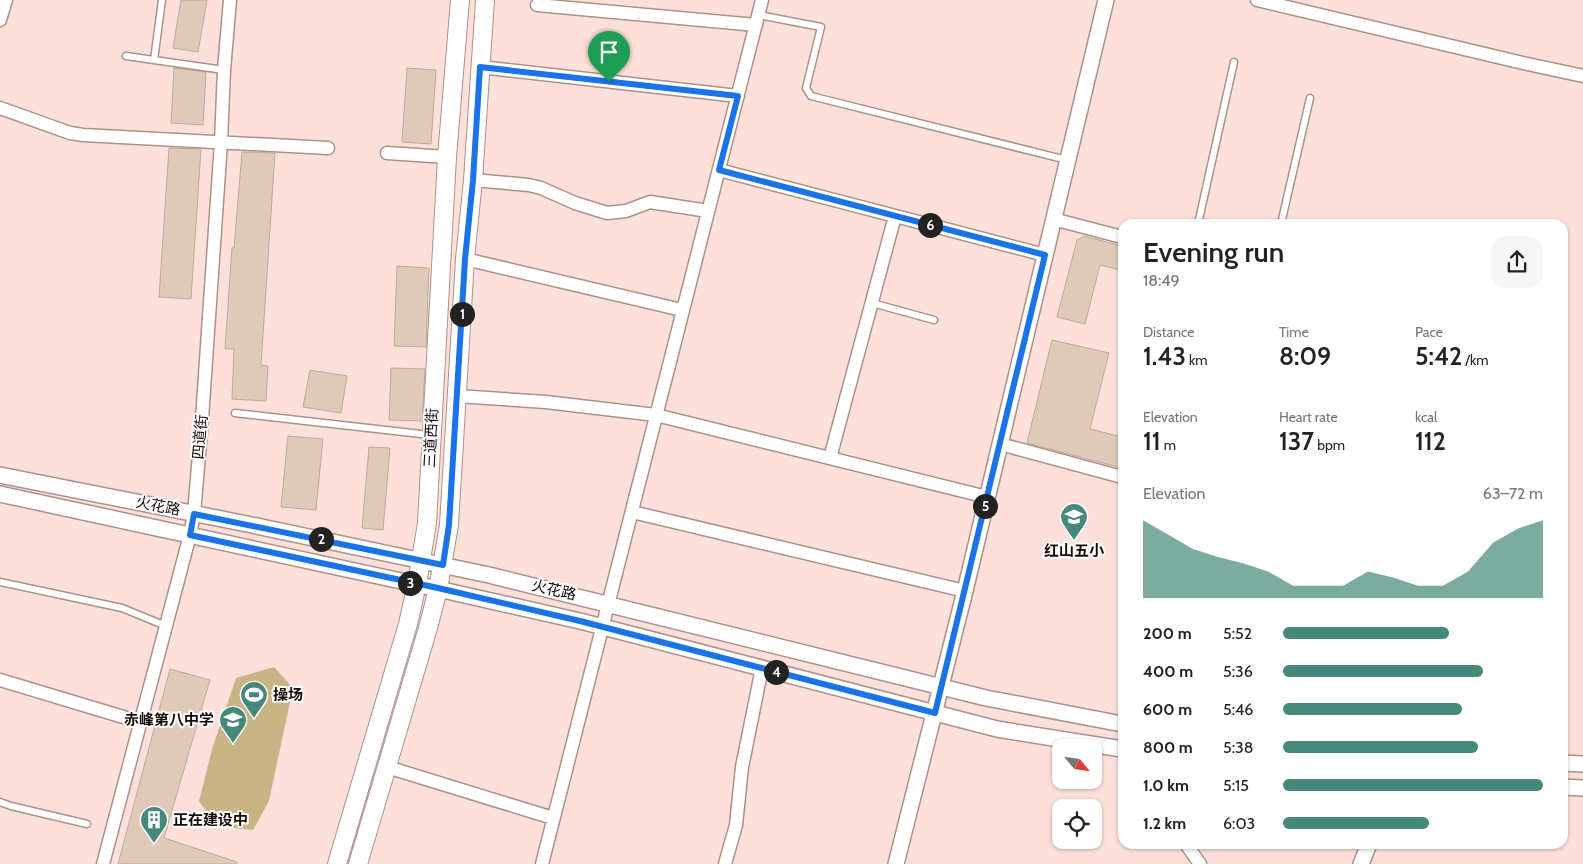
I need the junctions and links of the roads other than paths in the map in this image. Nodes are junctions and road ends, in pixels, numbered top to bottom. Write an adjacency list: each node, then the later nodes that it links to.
1 (6, 0): 10 (street)
2 (162, 0): 13 (lane)
3 (230, 0): 16 (street, 四道街)
4 (460, 0): 24 (main road, 三道西街)
5 (485, 0): 15 (main road)
6 (762, 0): 11 (street)
7 (1106, 0): 25 (street)
8 (1258, 0): 17 (street)
9 (537, 5): 11 (street)
10 (0, 20)
11 (757, 20): 18 (street); 25 (lane)
12 (126, 56): 13 (lane)
13 (154, 60): 16 (lane)
14 (1234, 62): 31 (lane)
15 (480, 67): 18 (street); 27 (main road)
16 (224, 70): 21 (street, 四道街)
17 (1583, 76)
18 (738, 96): 26 (street)
19 (1310, 98): 32 (lane)
20 (0, 108): 21 (street)
21 (221, 142): 22 (street); 50 (street, 四道街)
22 (328, 148)
23 (387, 153): 24 (street)
24 (447, 157): 42 (main road, 三道西街)
25 (1067, 160): 30 (street)
26 (719, 170): 28 (street); 29 (street)
27 (473, 180): 28 (street); 35 (main road)
28 (708, 211): 37 (street)
29 (895, 216): 34 (street); 36 (street)
30 (1053, 219): 33 (street); 34 (street)
31 (1199, 219)
32 (1282, 219)
33 (1118, 236)
34 (1045, 255): 43 (street)
35 (465, 259): 37 (street); 39 (main road)
36 (872, 303): 38 (lane); 44 (street)
37 (682, 310): 41 (street)
38 (934, 320)
39 (457, 396): 41 (street); 53 (main road)
40 (235, 413): 42 (lane)
41 (656, 415): 44 (street); 49 (street)
42 (431, 436): 52 (main road, 三道西街)
43 (1000, 444): 46 (street); 48 (street)
44 (830, 458): 48 (street)
45 (0, 475): 50 (street, 火花路)
46 (1118, 476)
47 (0, 494): 51 (street)
48 (987, 496): 57 (street)
49 (632, 512): 57 (street); 58 (street)
50 (194, 514): 51 (street, 四道街); 52 (street, 火花路)
51 (190, 535): 55 (street); 59 (street, 四道街)
52 (422, 560): 53 (street, 火花路); 55 (main road, 三道西街)
53 (443, 565): 56 (main road); 58 (street, 火花路)
54 (0, 582): 59 (lane)
55 (417, 584): 56 (street); 79 (main road, 三道西街)
56 (438, 588): 60 (street); 70 (main road)
57 (965, 591): 63 (street)
58 (608, 603): 60 (street); 63 (street, 火花路)
59 (166, 626): 65 (street, 四道街)
60 (602, 627): 61 (street); 74 (street)
61 (762, 668): 64 (street); 82 (street)
62 (0, 680): 65 (street)
63 (942, 687): 64 (street); 66 (street, 火花路)
64 (935, 713): 67 (street); 83 (street)
65 (140, 722): 78 (street, 四道街)
66 (1118, 723)
67 (1118, 748)
68 (1568, 763): 69 (street)
69 (1583, 764)
70 (387, 767): 74 (street); 80 (main road)
71 (1568, 787): 72 (street)
72 (1583, 788)
73 (0, 802): 75 (lane)
74 (553, 818): 81 (street)
75 (87, 824)
76 (1190, 849): 84 (street)
77 (1367, 849): 85 (street)
78 (103, 864)
79 (337, 864)
80 (358, 864)
81 (542, 864)
82 (725, 864)
83 (896, 864)
84 (1200, 864)
85 (1361, 864)

